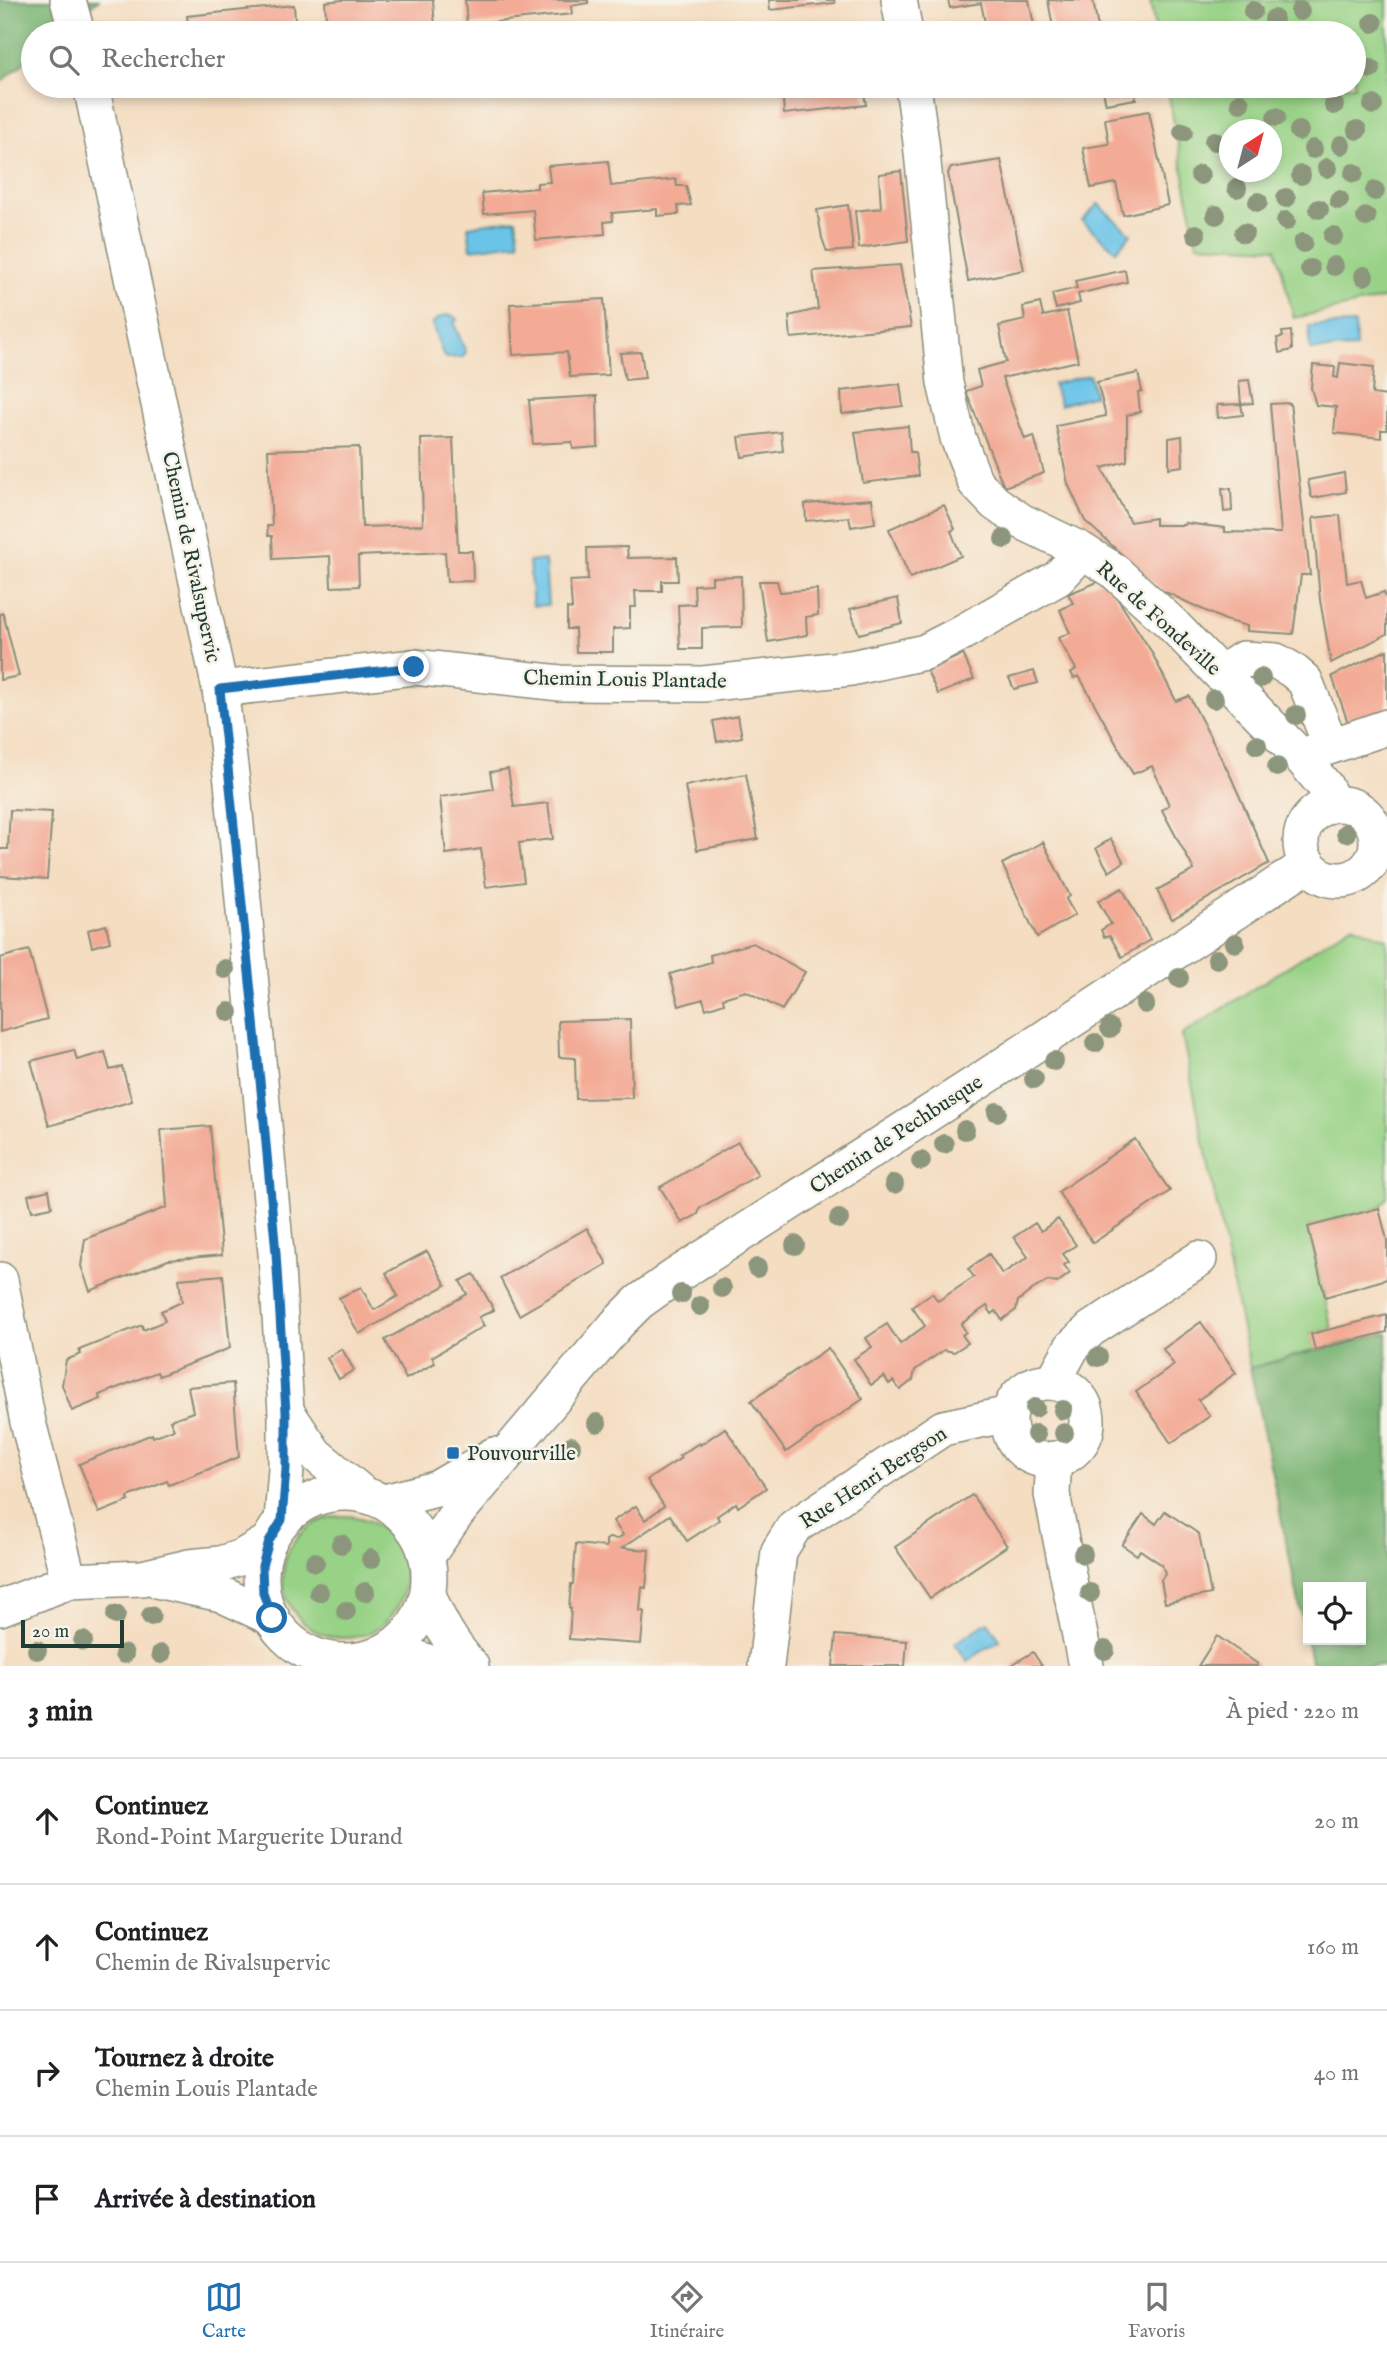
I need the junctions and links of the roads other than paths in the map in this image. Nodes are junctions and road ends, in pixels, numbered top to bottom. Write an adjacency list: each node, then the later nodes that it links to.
1 (68, 0): 3 (street)
2 (900, 0): 4 (street)
3 (74, 21)
4 (903, 21)
5 (93, 98): 9 (street, Chemin de Rivalsupervic)
6 (915, 98): 7 (street, Rue de Fondeville)
7 (1079, 549): 8 (street, Rue de Fondeville); 9 (street, Chemin Louis Plantade)
8 (1221, 674): 11 (street, Rue de Fondeville); 11 (street)
9 (220, 689): 18 (street, Chemin de Rivalsupervic)
10 (1387, 727): 11 (street)
11 (1316, 751): 12 (street, Rue de Fondeville)
12 (1334, 804): 13 (street); 14 (street)
13 (1380, 863): 14 (street)
14 (1308, 864): 20 (street, Chemin de Pechbusque)
15 (1199, 1259): 17 (street)
16 (0, 1280): 26 (street)
17 (1053, 1382): 19 (street); 21 (street)
18 (286, 1412): 22 (street); 23 (street, Chemin de Rivalsupervic)
19 (1009, 1414): 21 (street); 34 (street, Rue Henri Bergson)
20 (515, 1442): 22 (street, Chemin de Pechbusque); 24 (street, Chemin de Pechbusque)
21 (1054, 1460): 35 (street)
22 (374, 1498): 23 (street); 24 (street)
23 (276, 1531): 25 (street); 29 (street)
24 (427, 1556): 27 (street)
25 (142, 1578): 26 (street); 29 (street)
26 (69, 1581): 28 (street)
27 (428, 1594): 30 (street); 33 (street)
28 (0, 1608)
29 (276, 1624): 30 (street); 31 (street)
30 (368, 1659): 32 (street)
31 (288, 1666)
32 (438, 1666)
33 (471, 1666)
34 (766, 1666)
35 (1086, 1666)

